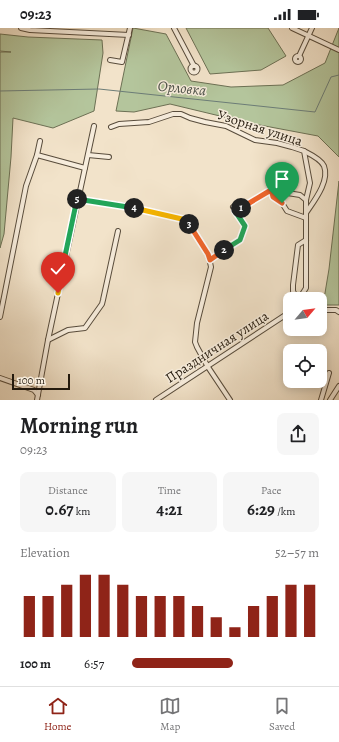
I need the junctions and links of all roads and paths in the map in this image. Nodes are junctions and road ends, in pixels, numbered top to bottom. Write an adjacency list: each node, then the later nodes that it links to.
1 (21, 28): 6 (street)
2 (130, 28): 7 (street)
3 (174, 28): 12 (street)
4 (292, 28): 8 (street)
5 (312, 28): 8 (street)
6 (34, 29): 7 (street)
7 (129, 35): 11 (street)
8 (309, 36): 9 (street); 10 (street)
9 (339, 50)
10 (299, 56)
11 (110, 60)
12 (194, 66)
13 (94, 126): 17 (street)
14 (111, 126): 16 (street, Узорная улица)
15 (40, 141): 18 (street)
16 (304, 151): 23 (street, Узорная улица); 24 (street)
17 (88, 155): 19 (street); 20 (street)
18 (38, 156): 20 (street); 32 (street)
19 (109, 157)
20 (85, 168): 22 (street)
21 (275, 191): 23 (street); 24 (street); 27 (street)
22 (78, 199): 27 (street); 34 (street)
23 (306, 200): 24 (street, Узорная улица)
24 (306, 216): 26 (street, Узорная улица)
25 (118, 231): 34 (street)
26 (306, 240): 28 (street); 29 (street, Узорная улица)
27 (210, 260): 35 (street)
28 (294, 292)
29 (303, 292)
30 (327, 310): 31 (street)
31 (339, 312)
32 (0, 317)
33 (283, 317): 35 (street, Праздничная улица)
34 (48, 340): 39 (street)
35 (208, 366): 41 (street, Праздничная улица); 42 (street)
36 (330, 373): 43 (street)
37 (0, 378): 39 (street)
38 (339, 386): 44 (street)
39 (38, 395): 40 (street)
40 (37, 400)
41 (156, 400)
42 (230, 400)
43 (322, 400)
44 (330, 400)

